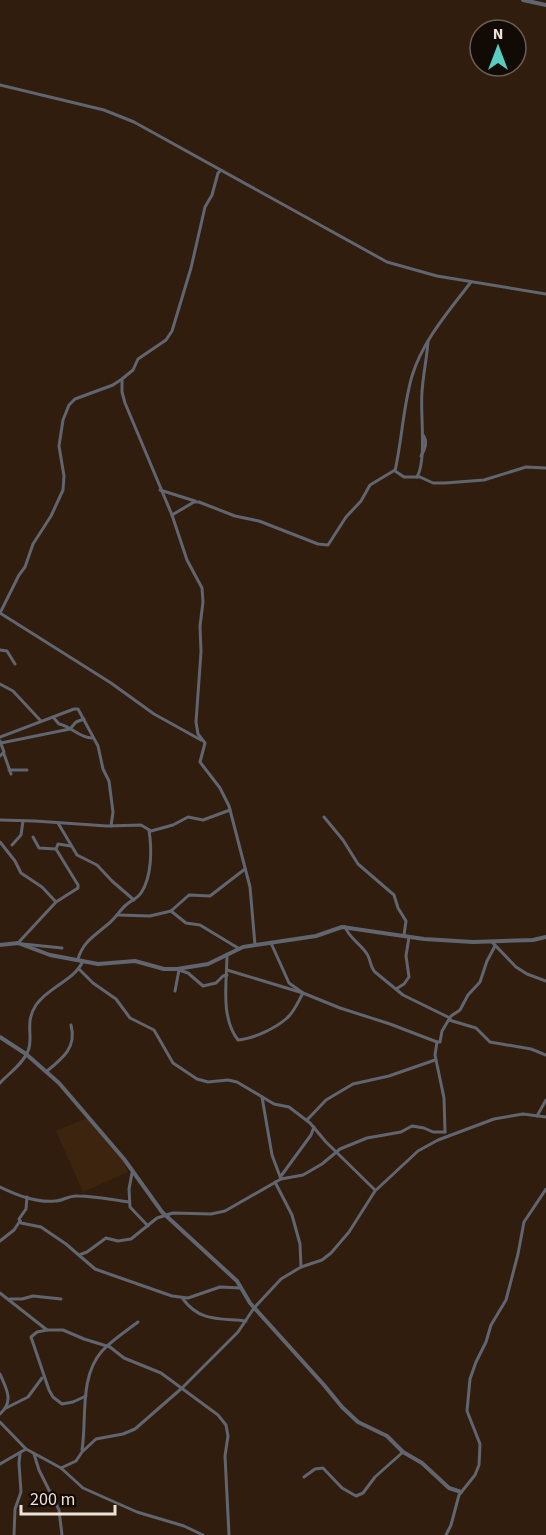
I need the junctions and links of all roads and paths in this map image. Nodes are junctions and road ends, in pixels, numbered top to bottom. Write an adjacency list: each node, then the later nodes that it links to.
1 (523, 0): 2 (street)
2 (546, 5)
3 (0, 85): 4 (street)
4 (222, 171): 5 (street); 8 (street)
5 (471, 282): 6 (street); 7 (street)
6 (546, 294)
7 (428, 339): 10 (street); 11 (street)
8 (122, 379): 12 (street); 15 (street)
9 (546, 468): 11 (street)
10 (395, 470): 11 (street); 13 (street)
11 (417, 477)
12 (160, 490): 13 (street); 14 (street)
13 (197, 502): 14 (street)
14 (172, 515): 25 (street)
15 (0, 613): 25 (street)
16 (0, 650): 17 (street)
17 (15, 664)
18 (0, 684): 21 (street)
19 (52, 716): 20 (street); 21 (street); 22 (street)
20 (84, 719): 22 (street); 23 (street)
21 (40, 720): 24 (street)
22 (68, 729): 23 (street); 24 (street)
23 (93, 738): 33 (street)
24 (0, 740): 26 (street)
25 (205, 742): 28 (street)
26 (2, 755): 27 (street)
27 (27, 770)
28 (230, 810): 34 (street); 40 (street)
29 (324, 817): 46 (street)
30 (0, 820): 31 (street)
31 (23, 820): 32 (street); 37 (street)
32 (58, 823): 33 (street); 38 (street)
33 (111, 826): 34 (street)
34 (149, 830): 41 (street)
35 (33, 837): 39 (street)
36 (0, 842): 42 (street)
37 (12, 846)
38 (71, 846): 39 (street); 41 (street)
39 (56, 849): 42 (street)
40 (245, 869): 43 (street); 52 (street)
41 (134, 900): 44 (street)
42 (56, 902): 49 (street)
43 (171, 911): 44 (street); 55 (street)
44 (118, 915): 57 (street)
45 (345, 927): 46 (street); 50 (street); 62 (street)
46 (406, 936): 48 (street); 62 (street)
47 (546, 938): 48 (street)
48 (492, 942): 53 (street)
49 (20, 943): 51 (street); 54 (street); 57 (street)
50 (271, 943): 52 (street); 64 (street)
51 (0, 945)
52 (255, 945): 55 (street)
53 (495, 946): 61 (street); 65 (street)
54 (62, 948)
55 (238, 948): 56 (street)
56 (227, 954): 59 (street); 60 (street)
57 (80, 960): 58 (street); 59 (street)
58 (79, 969): 69 (street); 74 (street)
59 (178, 970): 60 (street); 63 (street)
60 (227, 973): 64 (street); 64 (street)
61 (546, 981)
62 (396, 989): 65 (street)
63 (175, 991)
64 (303, 993): 68 (street)
65 (450, 1019): 68 (street); 70 (street)
66 (71, 1025): 72 (street)
67 (0, 1036): 69 (street)
68 (437, 1042): 71 (street)
69 (26, 1054): 72 (street); 73 (street)
70 (546, 1055)
71 (435, 1060): 78 (street); 80 (street)
72 (46, 1071): 83 (street)
73 (0, 1083)
74 (262, 1096): 78 (street); 84 (street)
75 (546, 1100): 76 (street)
76 (537, 1116): 77 (street); 81 (street)
77 (546, 1117)
78 (306, 1120): 79 (street)
79 (314, 1127): 82 (street); 84 (street)
80 (445, 1132): 81 (street); 82 (street)
81 (446, 1137): 88 (street)
82 (336, 1151): 84 (street); 88 (street)
83 (132, 1170): 90 (street); 91 (street)
84 (281, 1177): 85 (street)
85 (275, 1182): 91 (street); 96 (street)
86 (0, 1187): 89 (street)
87 (546, 1189): 122 (street)
88 (375, 1191): 96 (street)
89 (27, 1197): 90 (street); 92 (street)
90 (129, 1202): 93 (street)
91 (165, 1215): 93 (street); 97 (street)
92 (20, 1221): 94 (street); 95 (street)
93 (147, 1226): 95 (street)
94 (0, 1241)
95 (79, 1254): 101 (street)
96 (301, 1267): 102 (street)
97 (241, 1288): 101 (street); 102 (street)
98 (0, 1293): 99 (street)
99 (8, 1299): 100 (street); 105 (street)
100 (61, 1299)
101 (183, 1299): 103 (street)
102 (254, 1308): 103 (street); 116 (street)
103 (246, 1320): 109 (street)
104 (138, 1322): 106 (street)
105 (47, 1330): 106 (street); 108 (street)
106 (108, 1346): 109 (street); 110 (street)
107 (0, 1374): 111 (street)
108 (43, 1377): 110 (street); 111 (street)
109 (182, 1388): 115 (street); 126 (street)
110 (86, 1396): 115 (street)
111 (6, 1408): 112 (street)
112 (0, 1414)
113 (0, 1422): 114 (street)
114 (26, 1449): 117 (street); 118 (street)
115 (82, 1452): 120 (street)
116 (403, 1452): 121 (street); 122 (street)
117 (20, 1453): 119 (street); 123 (street)
118 (34, 1454): 120 (street); 124 (street)
119 (0, 1464)
120 (61, 1468): 125 (street)
121 (304, 1478)
122 (461, 1492): 127 (street)
123 (14, 1535)
124 (62, 1535)
125 (203, 1535)
126 (229, 1535)
127 (446, 1535)

